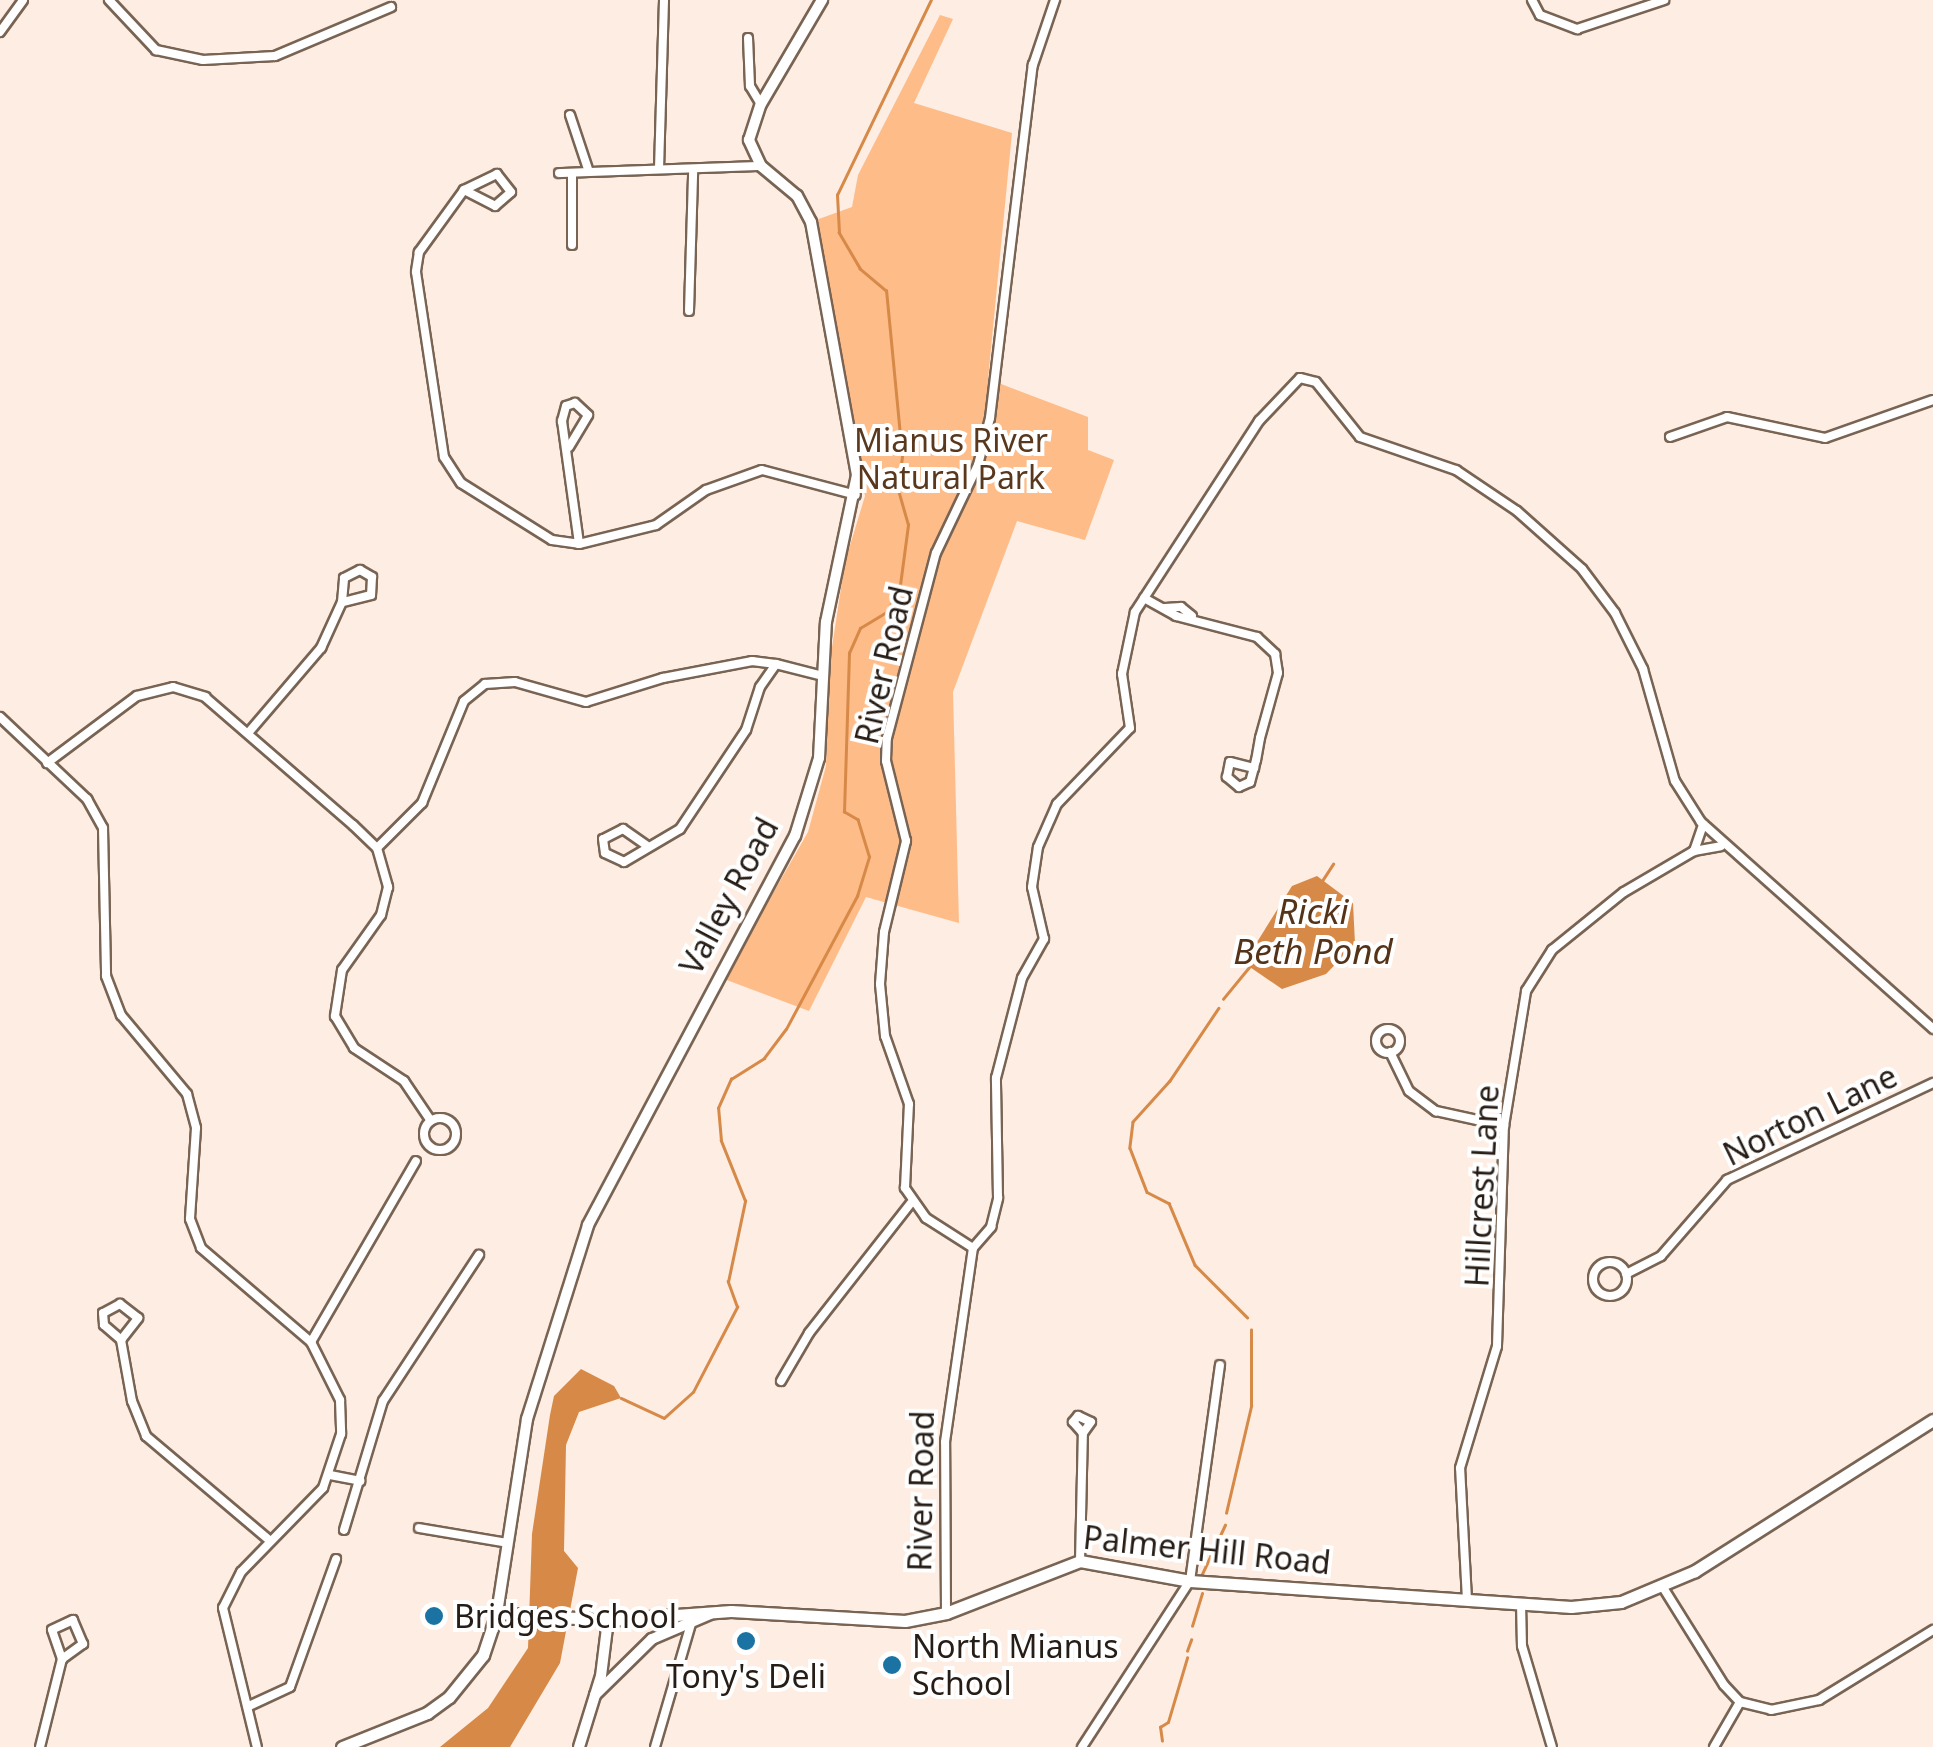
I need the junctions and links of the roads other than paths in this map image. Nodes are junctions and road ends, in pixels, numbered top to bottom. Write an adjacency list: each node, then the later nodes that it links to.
1 (23, 0): 9 (street)
2 (109, 0): 8 (street)
3 (664, 0): 15 (street)
4 (1055, 0): 46 (street, River Road)
5 (1532, 0): 6 (street)
6 (1664, 0)
7 (820, 1): 11 (street)
8 (392, 7)
9 (0, 32)
10 (748, 38): 11 (street)
11 (761, 104): 13 (street)
12 (570, 115): 14 (street)
13 (761, 166): 17 (street); 25 (street, Valley Road)
14 (588, 170): 15 (street); 18 (street)
15 (659, 170): 17 (street)
16 (559, 173): 18 (street)
17 (693, 173): 21 (street)
18 (572, 174): 20 (street)
19 (464, 190): 19 (street); 26 (street)
20 (572, 245)
21 (689, 311)
22 (1933, 400): 23 (street)
23 (1670, 437)
24 (570, 447): 24 (street); 26 (street)
25 (856, 495): 26 (street); 30 (street, Valley Road)
26 (580, 544)
27 (1144, 598): 34 (street); 35 (street); 47 (street)
28 (342, 602): 28 (street); 32 (street)
29 (776, 664): 30 (street); 36 (street); 38 (street)
30 (823, 676): 61 (street, Valley Road)
31 (0, 717): 33 (street)
32 (249, 732): 33 (street); 38 (street)
33 (47, 763): 51 (street)
34 (1254, 768)
35 (1703, 825): 37 (street); 39 (street)
36 (646, 845): 36 (street)
37 (1722, 846): 39 (street, Hillcrest Lane); 40 (street)
38 (377, 848): 43 (street)
39 (1694, 852): 44 (street, Hillcrest Lane)
40 (1933, 1030)
41 (1390, 1052): 44 (street)
42 (1933, 1084): 49 (street, Norton Lane)
43 (431, 1121): 43 (street)
44 (1504, 1126): 66 (street, Hillcrest Lane)
45 (416, 1160): 51 (street)
46 (911, 1203): 47 (street); 53 (street)
47 (973, 1248): 69 (street, River Road)
48 (479, 1255): 57 (street)
49 (1626, 1274): 49 (street, Norton Lane)
50 (120, 1340): 50 (street); 60 (street)
51 (311, 1342): 56 (street)
52 (1220, 1365): 64 (street)
53 (781, 1381)
54 (1933, 1420): 65 (main road, Palmer Hill Road)
55 (1082, 1433): 63 (street)
56 (330, 1475): 57 (street); 60 (street)
57 (360, 1481): 59 (street)
58 (419, 1528): 61 (street)
59 (344, 1530)
60 (269, 1540): 77 (street)
61 (508, 1542): 70 (street, Valley Road)
62 (336, 1558): 77 (street)
63 (1080, 1562): 64 (main road, Palmer Hill Road); 69 (main road, Palmer Hill Road)
64 (1190, 1581): 66 (main road, Palmer Hill Road); 83 (street)
65 (1664, 1589): 67 (main road, Palmer Hill Road); 76 (street)
66 (1468, 1600): 67 (main road, Palmer Hill Road)
67 (1521, 1603): 84 (street)
68 (715, 1612): 69 (main road, Palmer Hill Road); 71 (main road, Palmer Hill Road); 72 (street)
69 (946, 1613)
70 (497, 1614): 71 (main road, Palmer Hill Road); 80 (main road, Valley Road)
71 (608, 1620): 75 (street)
72 (691, 1624): 75 (street); 82 (street)
73 (1933, 1630): 76 (street)
74 (62, 1659): 74 (street); 78 (street)
75 (595, 1696): 81 (street)
76 (1740, 1702): 85 (street)
77 (249, 1706): 79 (street)
78 (40, 1747)
79 (257, 1747)
80 (342, 1747)
81 (579, 1747)
82 (655, 1747)
83 (1082, 1747)
84 (1552, 1747)
85 (1714, 1747)

